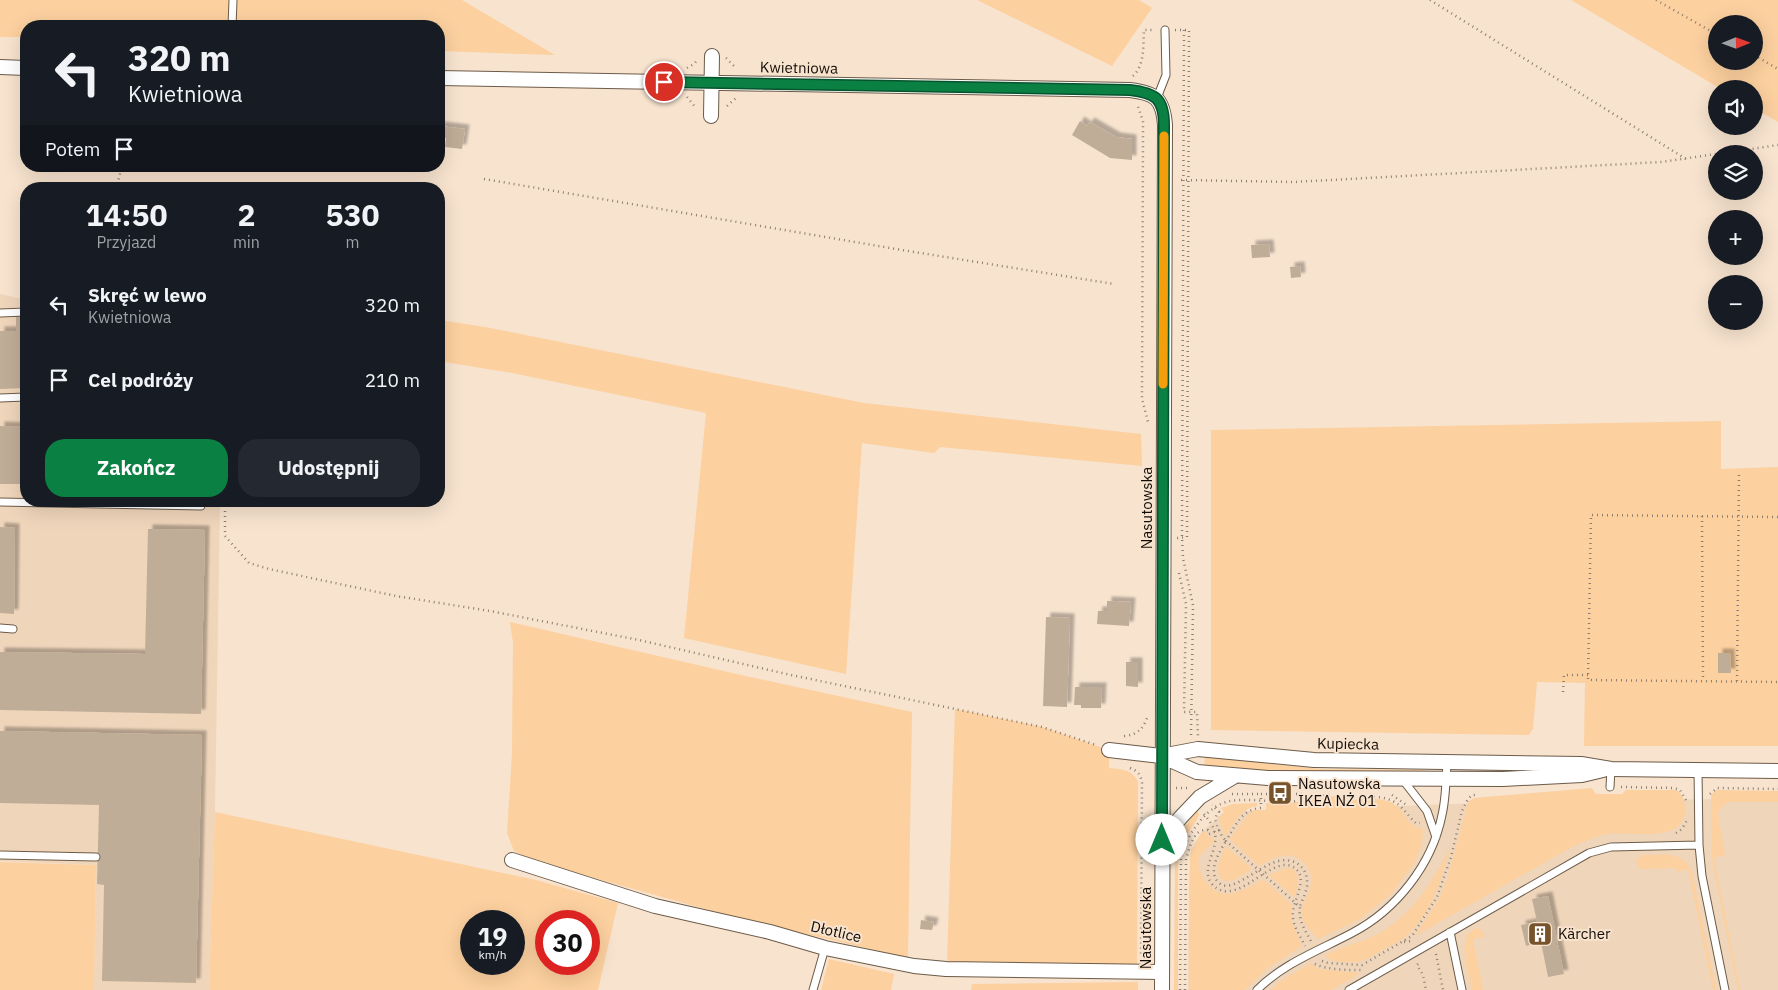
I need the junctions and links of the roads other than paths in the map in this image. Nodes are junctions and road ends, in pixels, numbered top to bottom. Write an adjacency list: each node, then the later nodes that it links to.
1 (233, 0): 2 (lane)
2 (232, 20)
3 (1165, 30): 9 (lane)
4 (712, 56): 8 (street)
5 (0, 67): 6 (street)
6 (20, 68)
7 (445, 78): 8 (street, Kwietniowa)
8 (712, 83): 9 (street, Kwietniowa); 10 (street)
9 (1157, 98): 20 (street, Nasutowska)
10 (711, 116)
11 (20, 312): 12 (lane)
12 (0, 313)
13 (20, 397): 14 (lane)
14 (0, 398)
15 (0, 502): 16 (lane)
16 (20, 502)
17 (0, 628): 18 (lane)
18 (13, 629)
19 (1109, 750): 20 (street)
20 (1162, 756): 21 (street, Kupiecka); 25 (street, Kupiecka); 30 (street, Nasutowska)
21 (1447, 762): 22 (street, Kupiecka); 27 (lane)
22 (1611, 768): 23 (street, Kupiecka); 27 (street, Kupiecka); 28 (lane)
23 (1698, 770): 24 (street, Kupiecka); 31 (lane)
24 (1778, 771)
25 (1235, 776): 26 (street, Kupiecka); 30 (street)
26 (1403, 780): 27 (street, Kupiecka); 29 (lane)
27 (1446, 780): 29 (lane)
28 (1610, 787)
29 (1436, 837): 40 (lane)
30 (1162, 840): 37 (street, Nasutowska)
31 (1698, 845): 35 (lane); 43 (lane)
32 (0, 856): 33 (lane)
33 (96, 857)
34 (512, 860): 36 (street, Dłotlice)
35 (1450, 932): 41 (lane); 42 (lane)
36 (825, 948): 37 (street, Dłotlice); 38 (lane)
37 (1162, 972): 39 (street, Nasutowska)
38 (813, 990)
39 (1162, 990)
40 (1257, 990)
41 (1348, 990)
42 (1462, 990)
43 (1725, 990)

